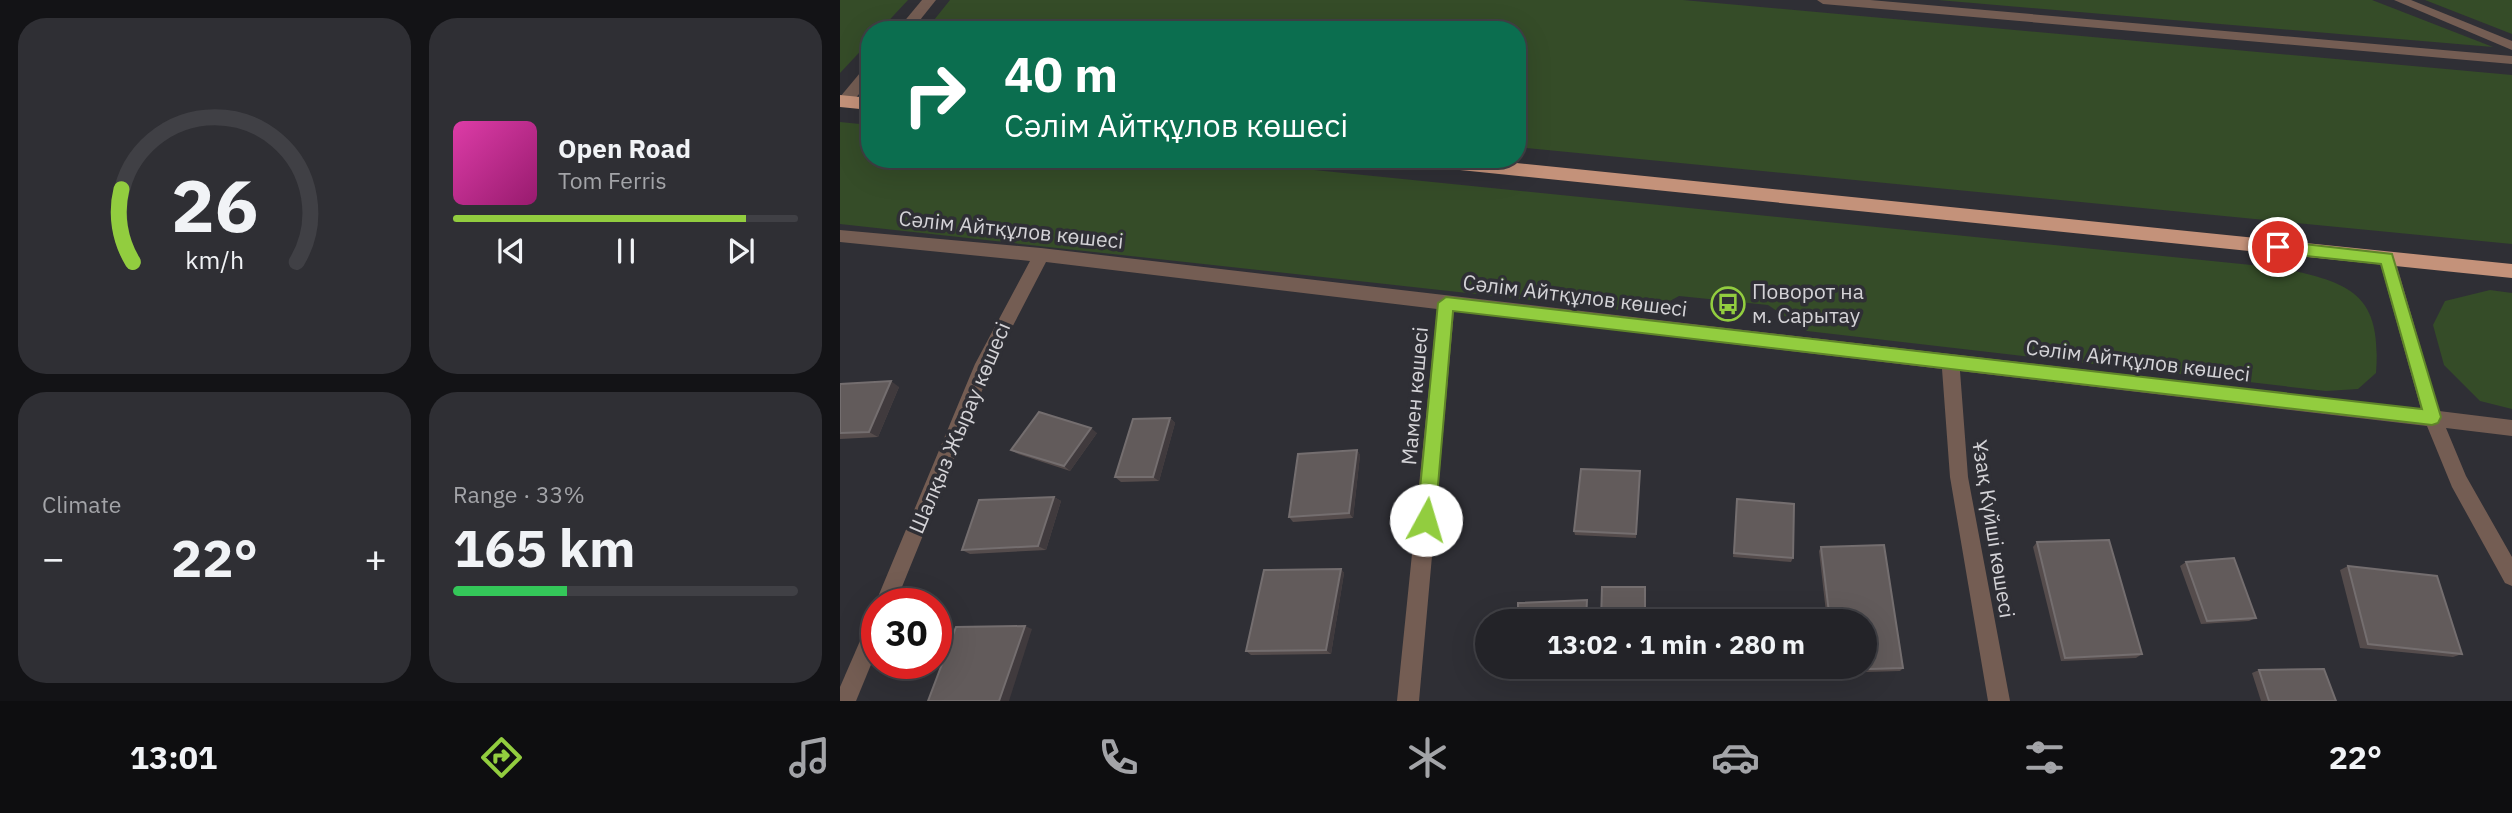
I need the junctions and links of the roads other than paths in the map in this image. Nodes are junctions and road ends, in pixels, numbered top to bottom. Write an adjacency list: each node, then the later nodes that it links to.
1 (929, 0): 4 (street)
2 (1823, 0): 6 (lane)
3 (2400, 0): 5 (lane)
4 (912, 21)
5 (2512, 46)
6 (2512, 60)
7 (861, 81): 8 (street)
8 (842, 101): 9 (highway)
9 (861, 103)
10 (1500, 168): 13 (highway)
11 (840, 236): 12 (street, Сәлім Айтқұлов көшесі)
12 (1041, 255): 15 (street, Сәлім Айтқұлов көшесі); 20 (street, Шалқыз Жырау көшесі)
13 (2387, 258): 14 (highway); 17 (street)
14 (2512, 271)
15 (1446, 303): 16 (street, Сәлім Айтқұлов көшесі); 23 (street, Мамен көшесі)
16 (1950, 362): 17 (street, Сәлім Айтқұлов көшесі); 24 (street, Ұзақ Күйші көшесі)
17 (2432, 417): 18 (street, Сәлім Айтқұлов көшесі); 19 (street)
18 (2512, 428)
19 (2512, 576)
20 (892, 588)
21 (861, 663): 22 (street)
22 (845, 701)
23 (1408, 701)
24 (1998, 701)

